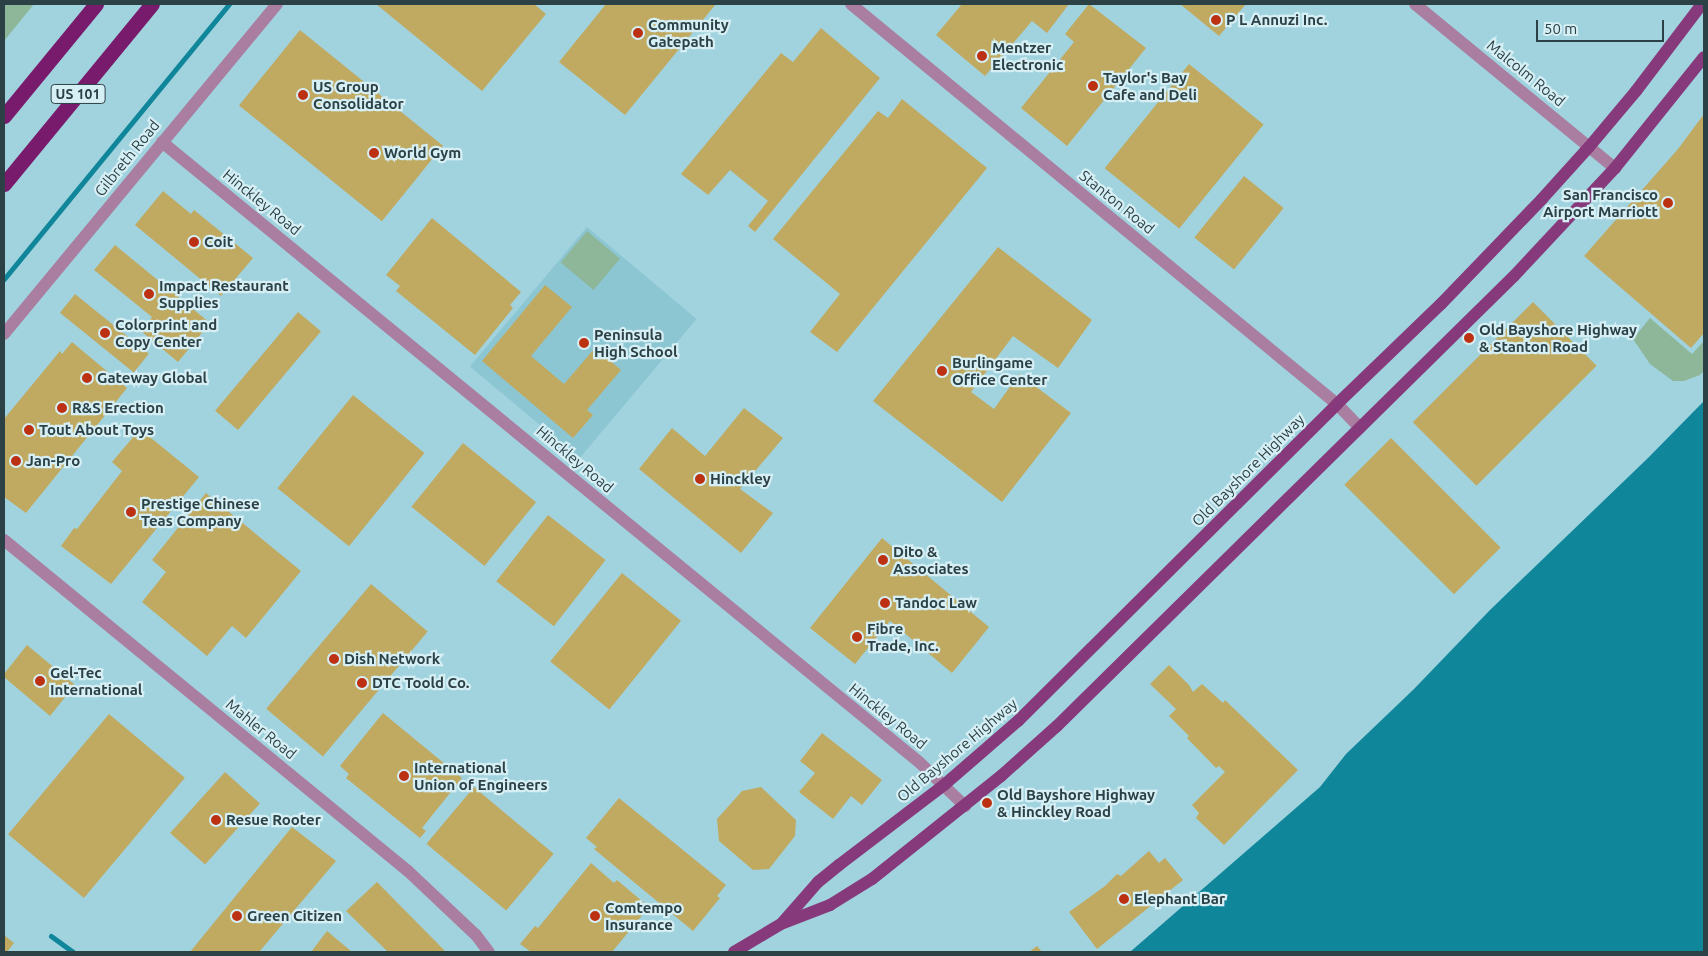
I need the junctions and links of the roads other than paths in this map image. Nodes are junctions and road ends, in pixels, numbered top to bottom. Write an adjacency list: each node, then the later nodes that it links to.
1 (96, 4): 8 (highway, US 101)
2 (152, 4): 12 (highway, US 101)
3 (277, 4): 9 (street, Gilbreth Road)
4 (851, 4): 14 (street, Stanton Road)
5 (1415, 4): 10 (street, Malcolm Road)
6 (1702, 4): 10 (main road, Old Bayshore Highway)
7 (1704, 57): 11 (main road, Old Bayshore Highway)
8 (4, 116)
9 (162, 142): 13 (street, Gilbreth Road); 17 (street, Hinckley Road)
10 (1589, 147): 11 (street, Malcolm Road); 14 (main road, Old Bayshore Highway)
11 (1615, 168): 15 (main road, Old Bayshore Highway)
12 (4, 184)
13 (4, 334)
14 (1337, 404): 15 (street, Stanton Road); 17 (main road, Old Bayshore Highway)
15 (1360, 428): 18 (main road, Old Bayshore Highway)
16 (4, 540): 20 (street, Mahler Road)
17 (944, 786): 18 (street, Hinckley Road); 19 (main road, Old Bayshore Highway)
18 (965, 806): 19 (main road, Old Bayshore Highway)
19 (782, 924): 21 (main road, Old Bayshore Highway)
20 (489, 952)
21 (734, 952)

